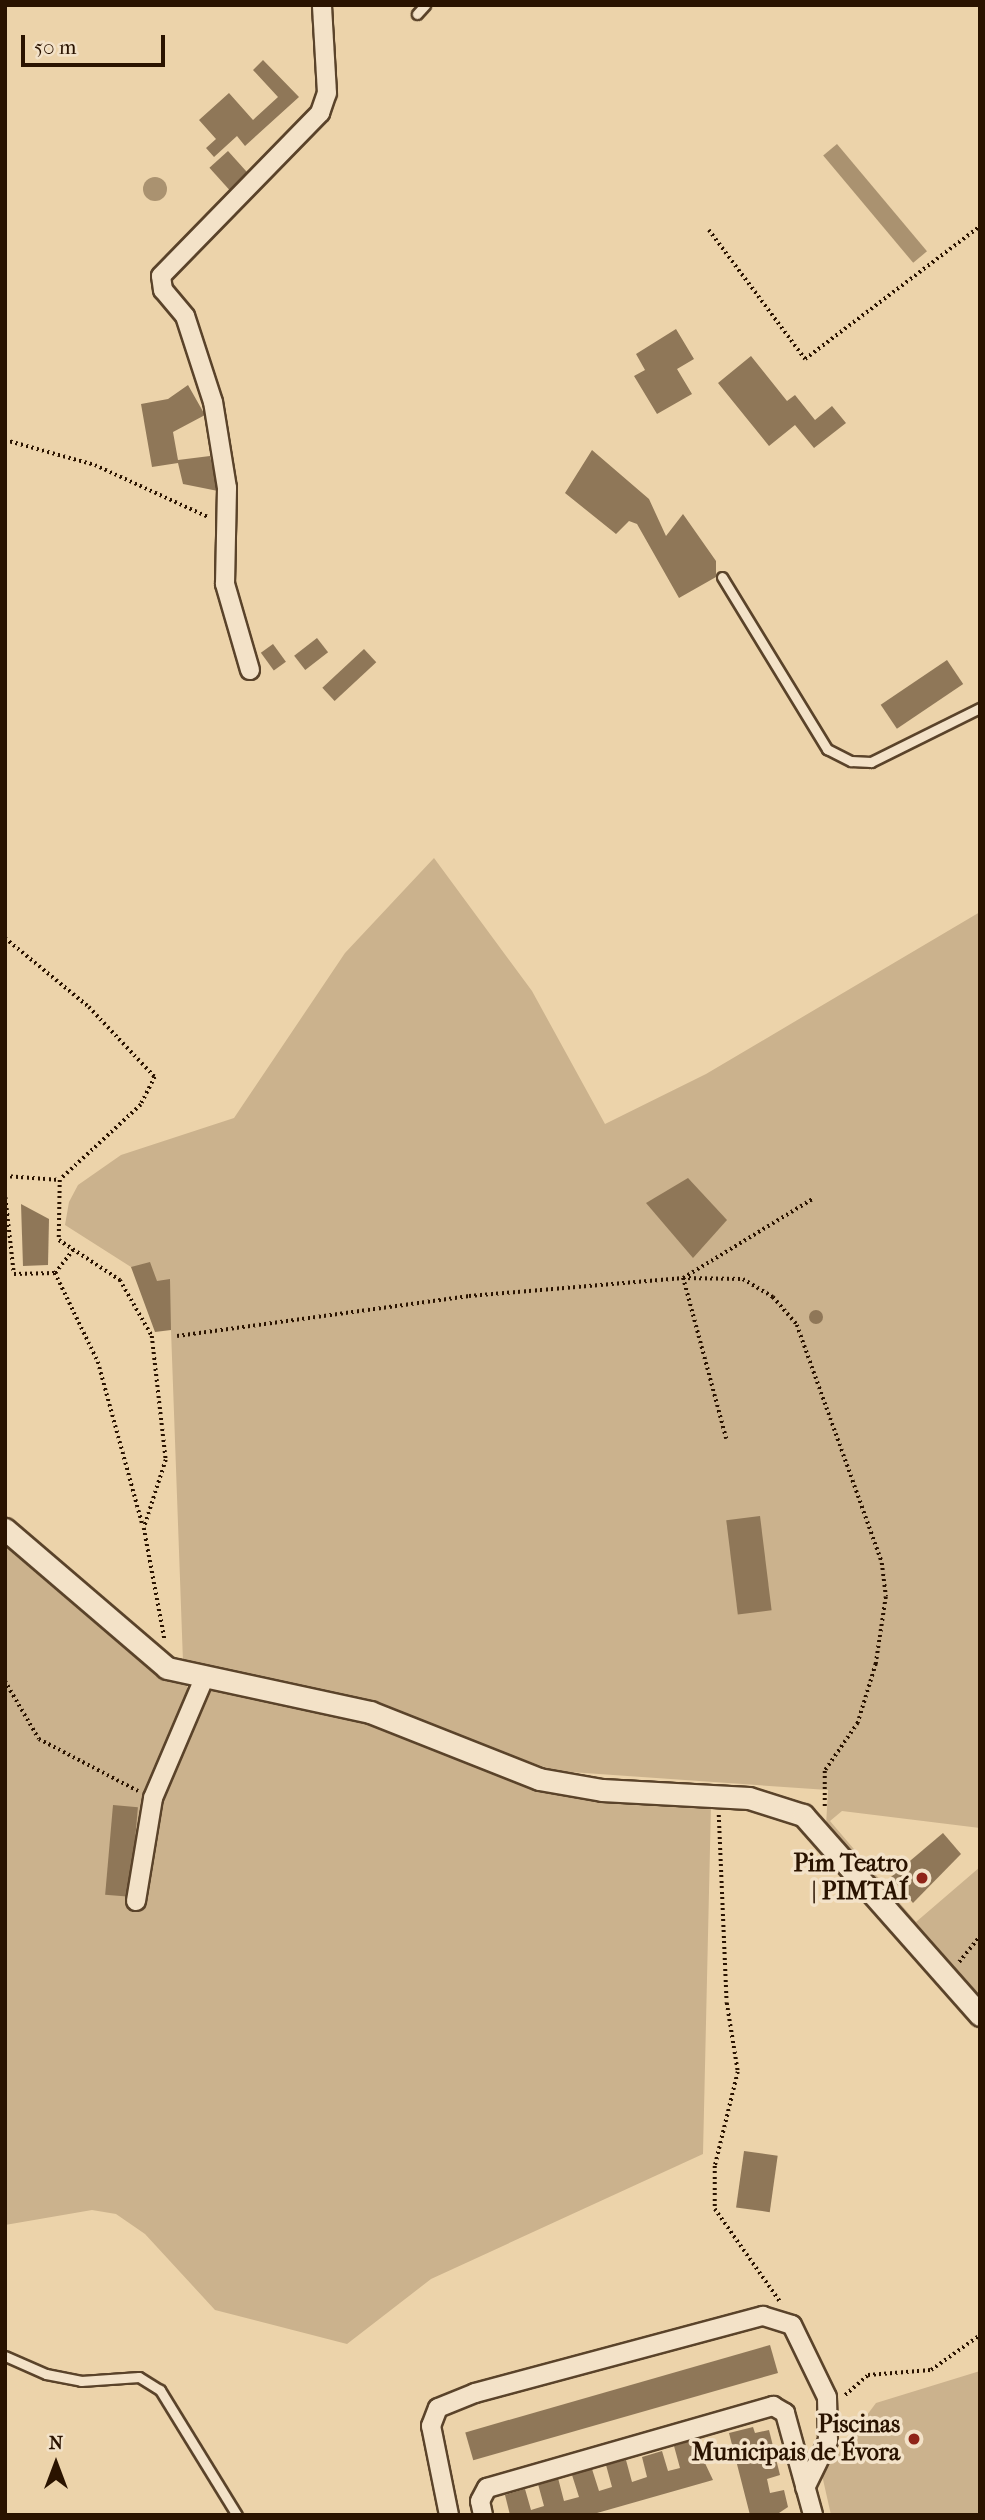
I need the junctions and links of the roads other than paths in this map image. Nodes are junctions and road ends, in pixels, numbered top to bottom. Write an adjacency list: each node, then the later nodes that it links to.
1 (322, 5): 5 (street)
2 (425, 5): 3 (lane)
3 (416, 14)
4 (722, 577): 6 (lane)
5 (250, 670)
6 (980, 708)
7 (5, 1529): 8 (street)
8 (205, 1676): 9 (street); 10 (street)
9 (136, 1901)
10 (980, 2015)
11 (5, 2356): 14 (lane)
12 (805, 2488): 13 (street); 15 (street); 16 (street)
13 (482, 2508)
14 (237, 2515)
15 (449, 2515)
16 (813, 2515)

